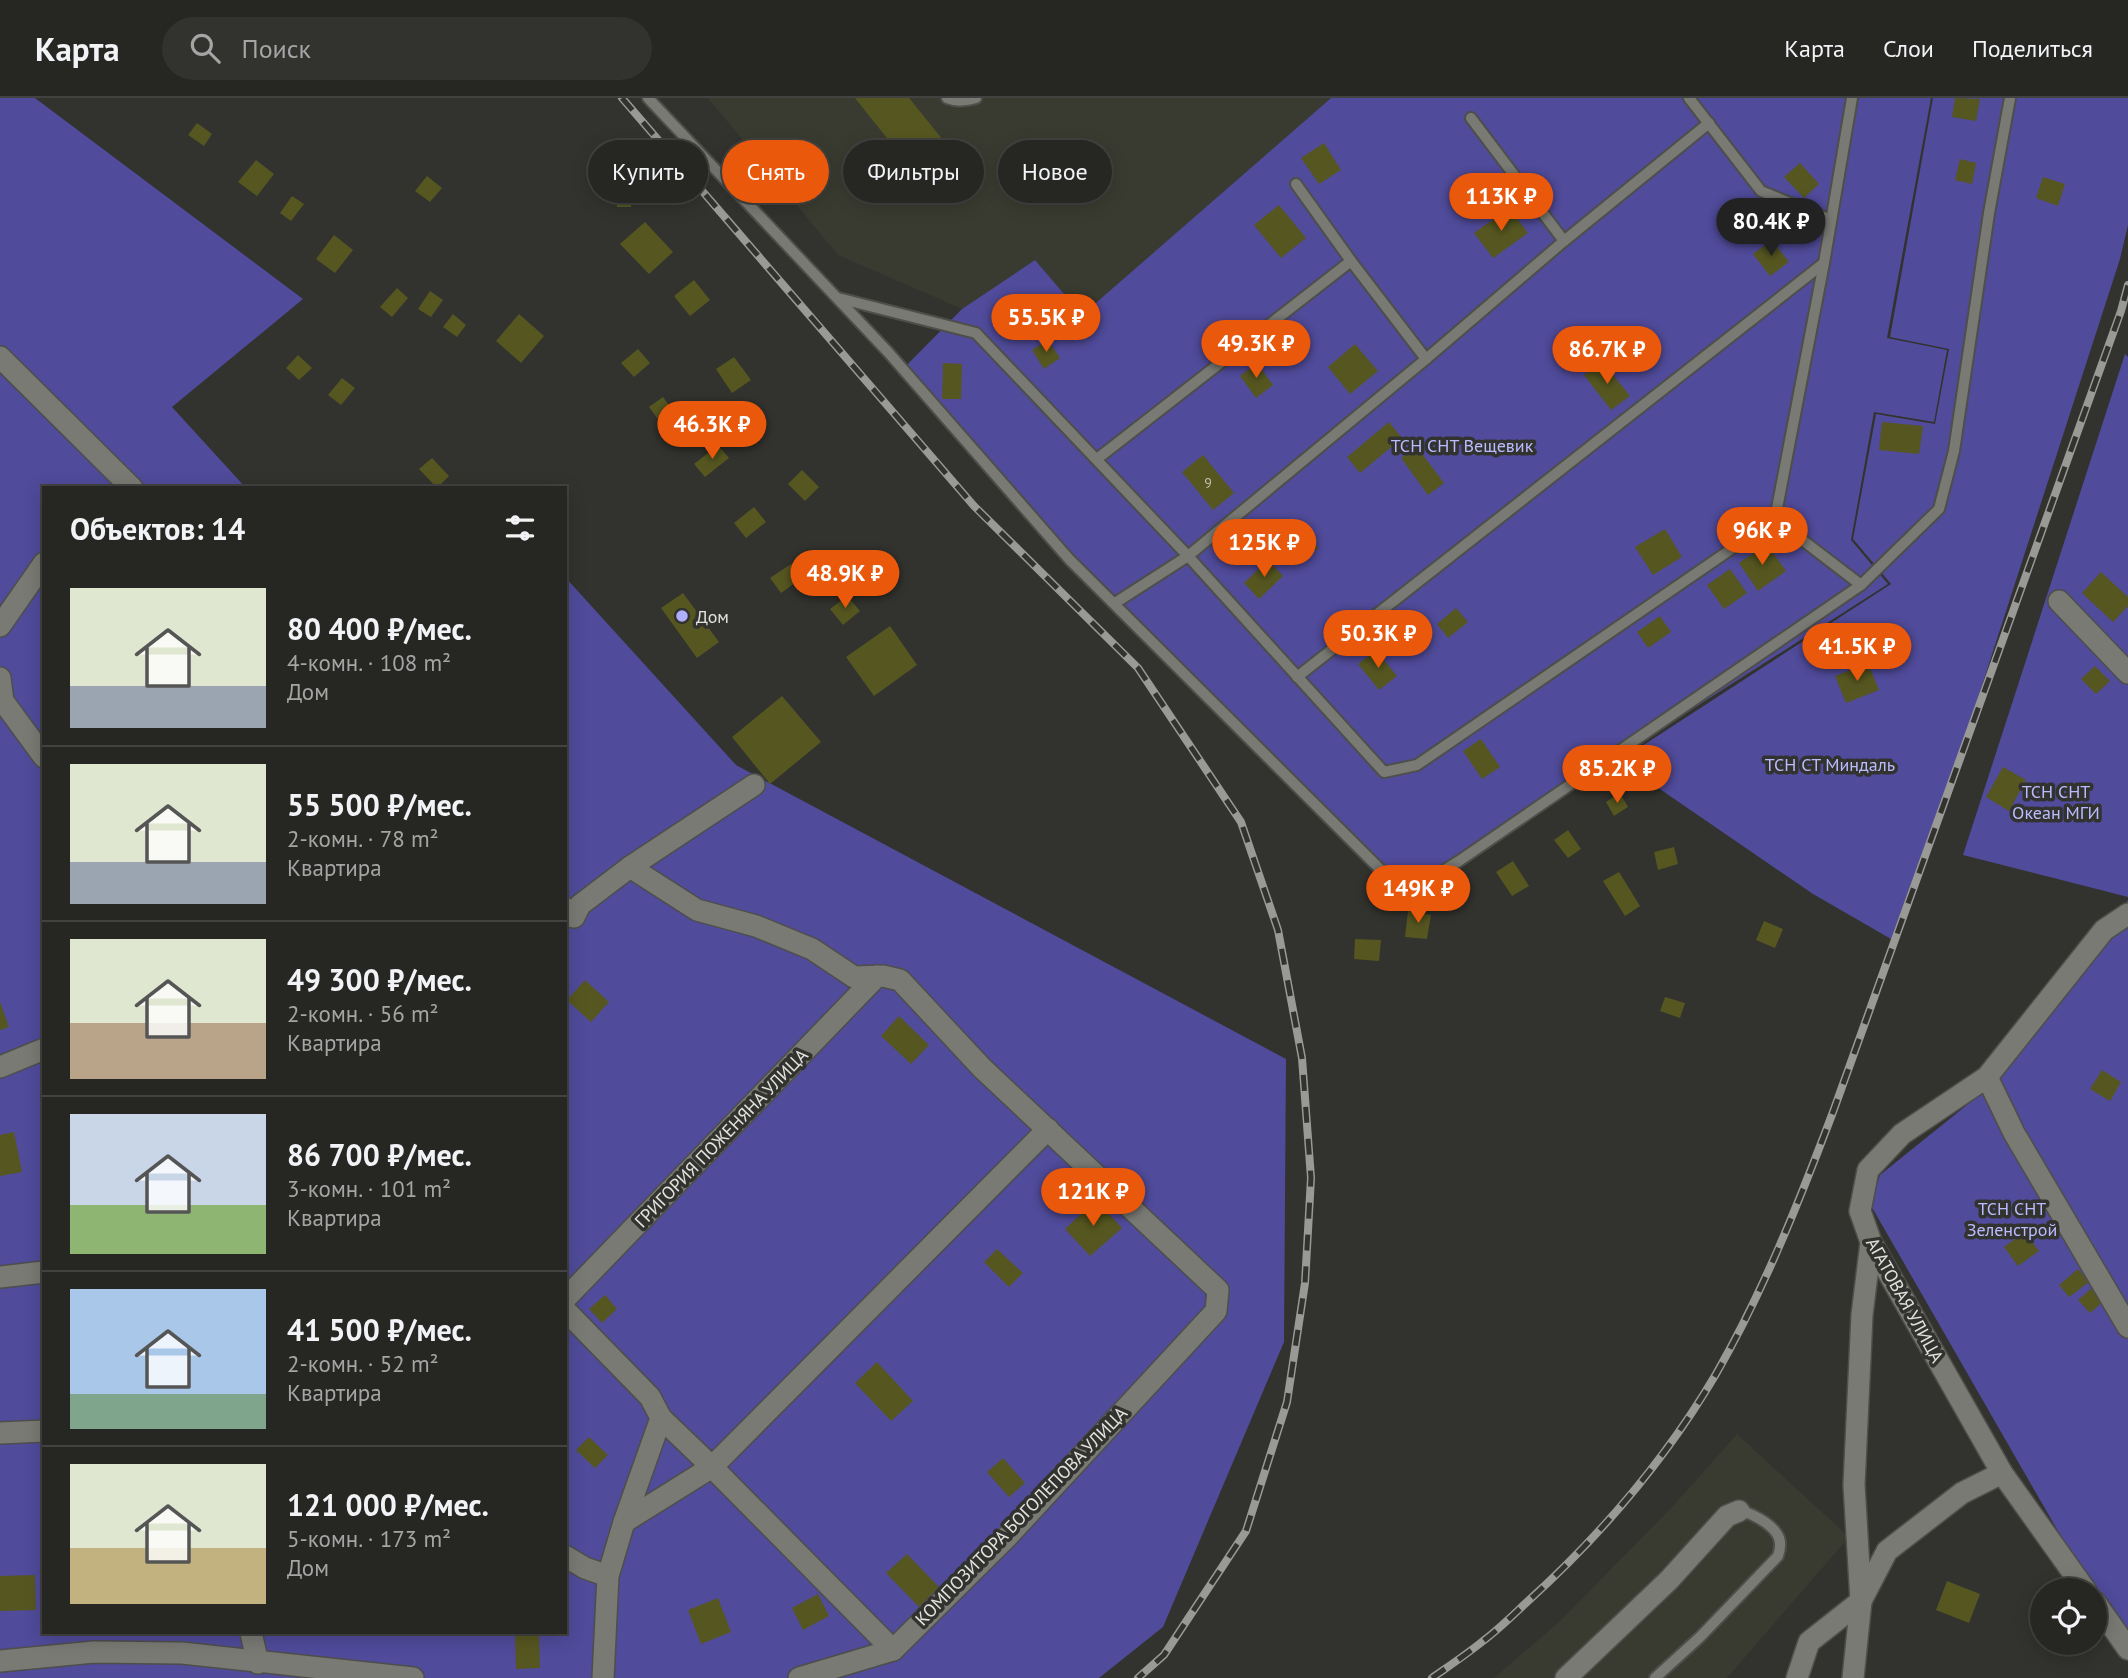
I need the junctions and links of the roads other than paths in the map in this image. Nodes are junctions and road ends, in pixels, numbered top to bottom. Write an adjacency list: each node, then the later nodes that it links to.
1 (648, 98): 14 (lane)
2 (947, 98): 3 (lane)
3 (976, 98)
4 (1689, 98): 8 (lane)
5 (1852, 98): 10 (lane)
6 (2010, 98): 22 (lane)
7 (1471, 118): 11 (lane)
8 (1709, 123): 10 (lane); 11 (lane)
9 (1296, 184): 12 (lane)
10 (1831, 220): 13 (lane)
11 (1564, 241): 16 (lane)
12 (1351, 261): 16 (lane); 17 (lane)
13 (1824, 263): 19 (lane); 27 (lane)
14 (837, 298): 17 (lane); 24 (lane)
15 (0, 357): 18 (street)
16 (1426, 359): 20 (lane)
17 (1097, 459): 20 (lane)
18 (127, 486)
19 (1775, 519): 22 (lane); 27 (lane)
20 (1188, 556): 24 (lane); 27 (lane)
21 (42, 567): 25 (street)
22 (1861, 586): 24 (lane)
23 (2059, 601): 26 (street)
24 (1115, 603)
25 (0, 626)
26 (2128, 673)
27 (1297, 677)
28 (0, 678): 29 (street)
29 (42, 754)
30 (754, 785): 31 (street)
31 (630, 867): 32 (street); 34 (street)
32 (570, 912)
33 (2128, 914): 37 (street, АГАТОВАЯ УЛИЦА)
34 (877, 976): 38 (street); 42 (street, ГРИГОРИЯ ПОЖЕНЯНА УЛИЦА)
35 (42, 1050): 36 (street)
36 (0, 1067)
37 (1987, 1077): 39 (street, АГАТОВАЯ УЛИЦА); 44 (street)
38 (1048, 1129): 48 (street); 59 (street, КОМПОЗИТОРА БОГОЛЕПОВА УЛИЦА)
39 (1871, 1242): 49 (street, АГАТОВАЯ УЛИЦА); 55 (street)
40 (42, 1272): 41 (street)
41 (0, 1277)
42 (567, 1297)
43 (567, 1312): 45 (street)
44 (2128, 1327)
45 (661, 1418): 48 (street); 51 (street)
46 (42, 1431): 47 (street)
47 (0, 1433)
48 (712, 1467): 51 (street); 59 (street)
49 (2003, 1473): 54 (street, АГАТОВАЯ УЛИЦА); 55 (street)
50 (1739, 1511): 65 (street); 66 (lane)
51 (624, 1522): 53 (street)
52 (567, 1557): 53 (street)
53 (608, 1576): 63 (street)
54 (2078, 1578)
55 (1861, 1601): 67 (street); 68 (street)
56 (2107, 1619): 58 (street)
57 (251, 1634): 61 (street)
58 (2128, 1649)
59 (893, 1650): 64 (street, КОМПОЗИТОРА БОГОЛЕПОВА УЛИЦА)
60 (0, 1661): 61 (street)
61 (258, 1663): 62 (street)
62 (413, 1678)
63 (603, 1678)
64 (799, 1678)
65 (1566, 1678)
66 (1655, 1678)
67 (1797, 1678)
68 (1853, 1678)

